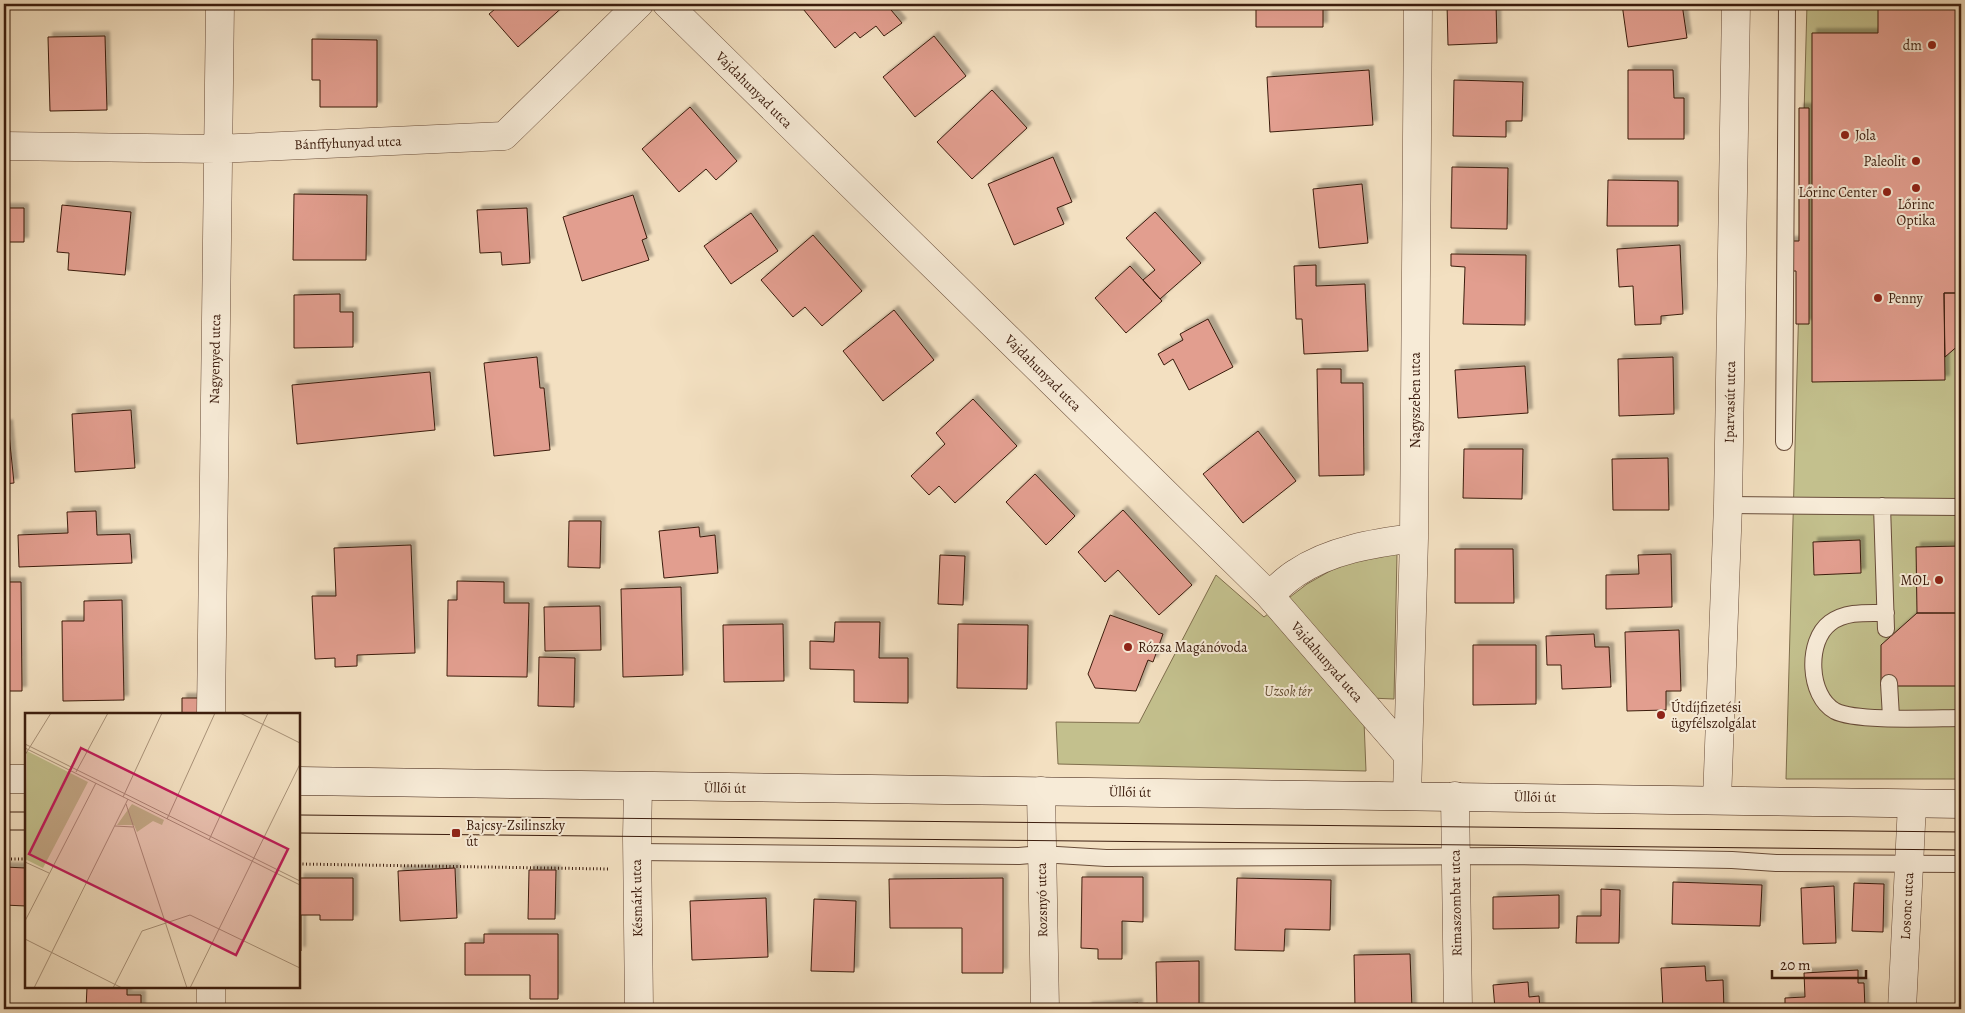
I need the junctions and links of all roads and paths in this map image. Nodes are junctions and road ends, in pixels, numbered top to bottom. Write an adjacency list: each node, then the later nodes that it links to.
1 (220, 4): 8 (street, Nagyenyed utca)
2 (639, 4): 8 (street, Bánffyhunyad utca)
3 (667, 4): 14 (street, Vajdahunyad utca)
4 (1418, 4): 13 (street, Nagyszeben utca)
5 (1736, 4): 10 (street, Iparvasút utca)
6 (1786, 4): 9 (lane)
7 (4, 146): 8 (street, Bánffyhunyad utca)
8 (216, 149): 16 (street, Nagyenyed utca)
9 (1784, 442)
10 (1728, 505): 11 (lane); 27 (street, Iparvasút utca)
11 (1882, 506): 12 (lane); 17 (lane)
12 (1961, 506)
13 (1414, 538): 14 (street); 19 (street, Nagyszeben utca)
14 (1269, 595): 19 (street, Vajdahunyad utca)
15 (1889, 683): 17 (lane)
16 (211, 713)
17 (1891, 717): 18 (lane)
18 (1961, 718)
19 (1407, 754): 25 (street, Nagyszeben utca)
20 (4, 779): 21 (street)
21 (25, 779)
22 (300, 782): 23 (street, Üllői út)
23 (638, 787): 24 (street, Üllői út); 34 (street, Késmárk utca)
24 (1040, 791): 25 (street, Üllői út); 30 (street, Rozsnyó utca)
25 (1407, 796): 26 (street, Üllői út)
26 (1455, 796): 27 (street, Üllői út); 31 (street, Rimaszombat utca)
27 (1717, 800): 28 (street, Üllői út)
28 (1912, 804): 29 (street, Üllői út); 36 (street, Losonc utca)
29 (1961, 804)
30 (1041, 854): 31 (lane); 34 (lane); 41 (street, Rozsnyó utca)
31 (1456, 858): 36 (lane); 42 (street, Rimaszombat utca)
32 (4, 859): 33 (path)
33 (25, 859)
34 (637, 861): 35 (path); 40 (street, Késmárk utca)
35 (300, 864)
36 (1909, 864): 37 (lane); 43 (street, Losonc utca)
37 (1961, 864)
38 (211, 988): 39 (street)
39 (211, 1009)
40 (639, 1009)
41 (1045, 1009)
42 (1458, 1009)
43 (1902, 1009)

